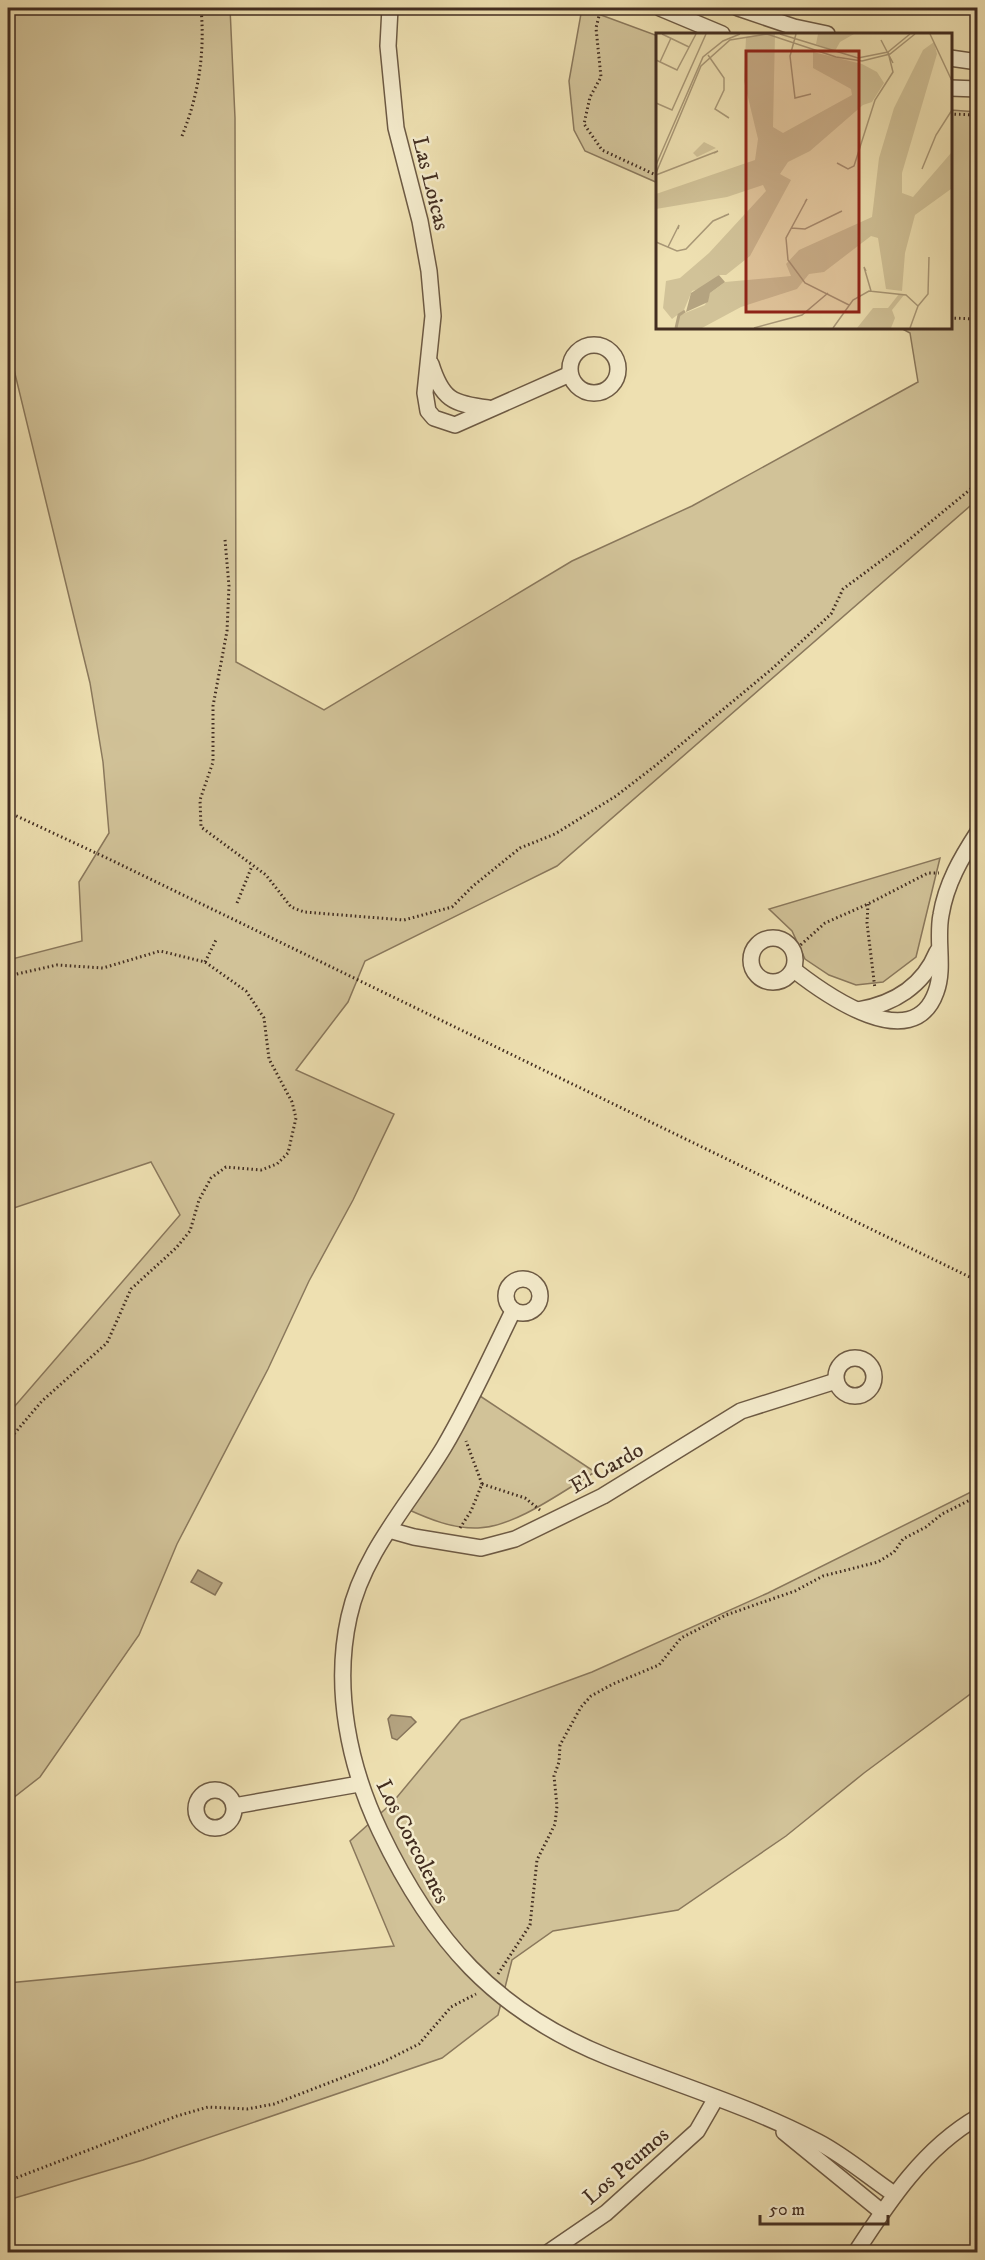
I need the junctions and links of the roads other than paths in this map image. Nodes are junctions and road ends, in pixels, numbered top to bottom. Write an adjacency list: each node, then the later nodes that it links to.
1 (660, 8): 5 (street)
2 (738, 8): 4 (street)
3 (391, 12): 11 (street, Las Loicas)
4 (793, 31): 6 (street)
5 (720, 33)
6 (816, 33)
7 (952, 58): 8 (street)
8 (978, 62)
9 (952, 88): 10 (street)
10 (978, 89)
11 (429, 357): 13 (street, Las Loicas); 13 (street, Las Loicas)
12 (570, 374): 13 (street, Las Loicas)
13 (488, 408)
14 (978, 832): 15 (street)
15 (938, 949): 17 (street); 17 (street)
16 (794, 970): 16 (street); 17 (street)
17 (858, 1010)
18 (513, 1311): 20 (street, Los Corcolenes)
19 (836, 1381): 20 (street, El Cardo)
20 (388, 1530): 21 (street, Los Corcolenes)
21 (359, 1784): 22 (street); 23 (street, Los Corcolenes)
22 (234, 1806)
23 (716, 2098): 25 (street, Los Corcolenes); 28 (street, Los Peumos)
24 (978, 2117): 26 (street)
25 (775, 2124): 26 (street, Los Corcolenes); 27 (street, Los Corcolenes)
26 (894, 2194): 27 (street)
27 (882, 2212): 29 (street)
28 (549, 2253)
29 (856, 2253)

